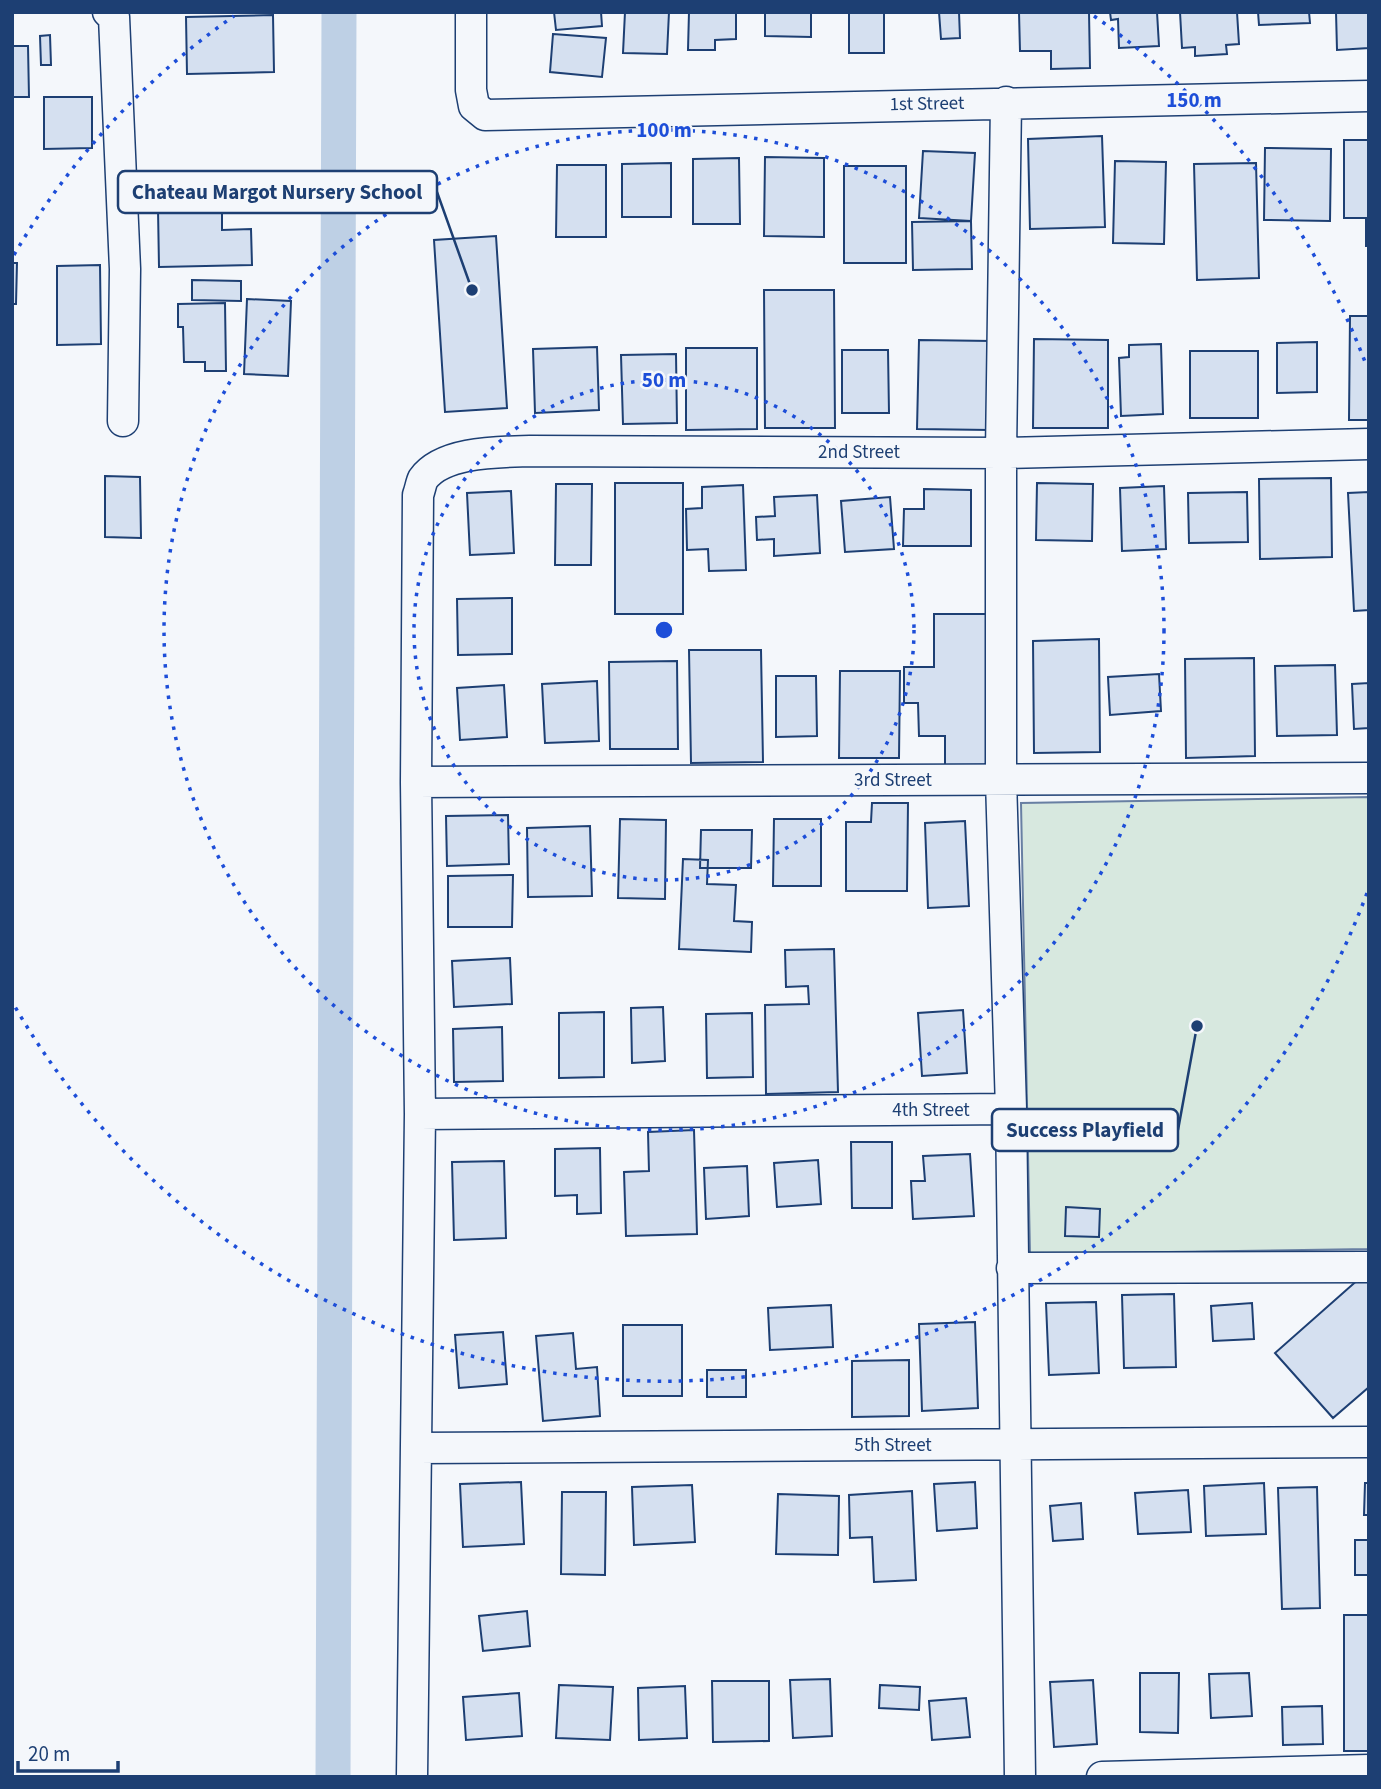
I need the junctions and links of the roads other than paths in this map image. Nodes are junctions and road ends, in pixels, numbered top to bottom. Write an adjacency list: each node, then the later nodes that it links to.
1 (107, 12): 5 (street)
2 (471, 12): 4 (street, 1st Street)
3 (1369, 96): 4 (street, 1st Street)
4 (1006, 102): 7 (street)
5 (123, 421)
6 (1369, 444): 7 (street, 2nd Street)
7 (1001, 453): 9 (street); 10 (street, 2nd Street)
8 (1369, 778): 9 (street, 3rd Street)
9 (1001, 780): 10 (street, 3rd Street); 11 (street)
10 (416, 782): 12 (street)
11 (1011, 1109): 12 (street, 4th Street); 14 (street)
12 (419, 1114): 17 (street)
13 (1369, 1267): 14 (street)
14 (1012, 1268): 16 (street)
15 (1369, 1442): 16 (street, 5th Street)
16 (1015, 1444): 17 (street, 5th Street); 20 (street)
17 (417, 1448): 19 (street)
18 (1369, 1770): 21 (street)
19 (412, 1777)
20 (1020, 1777)
21 (1102, 1777)

